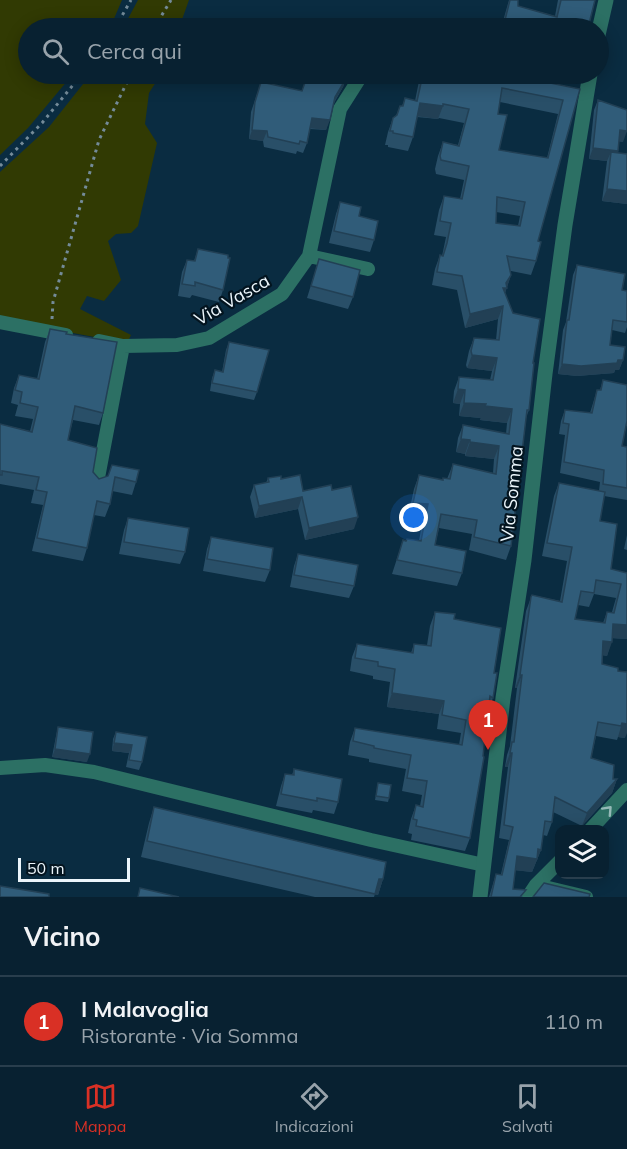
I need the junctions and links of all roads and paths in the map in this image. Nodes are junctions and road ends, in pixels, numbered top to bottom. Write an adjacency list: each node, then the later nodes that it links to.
1 (131, 0): 4 (path)
2 (171, 0): 5 (path)
3 (606, 0): 6 (street)
4 (121, 18)
5 (160, 18)
6 (602, 18)
7 (74, 84): 11 (path)
8 (126, 84): 15 (path)
9 (356, 84): 12 (street, Via Vasca)
10 (589, 84): 21 (street, Via Somma)
11 (0, 166)
12 (309, 256): 13 (street); 16 (street, Via Vasca)
13 (368, 269)
14 (0, 322): 15 (street, Via Vasca)
15 (52, 333): 16 (street, Via Vasca)
16 (123, 346): 17 (street)
17 (97, 483)
18 (0, 768): 21 (street)
19 (627, 790): 20 (street, one-way to 19)
20 (595, 825)
21 (484, 866): 24 (street, Via Somma)
22 (555, 866): 23 (street)
23 (532, 891): 25 (street)
24 (480, 897)
25 (586, 897)

